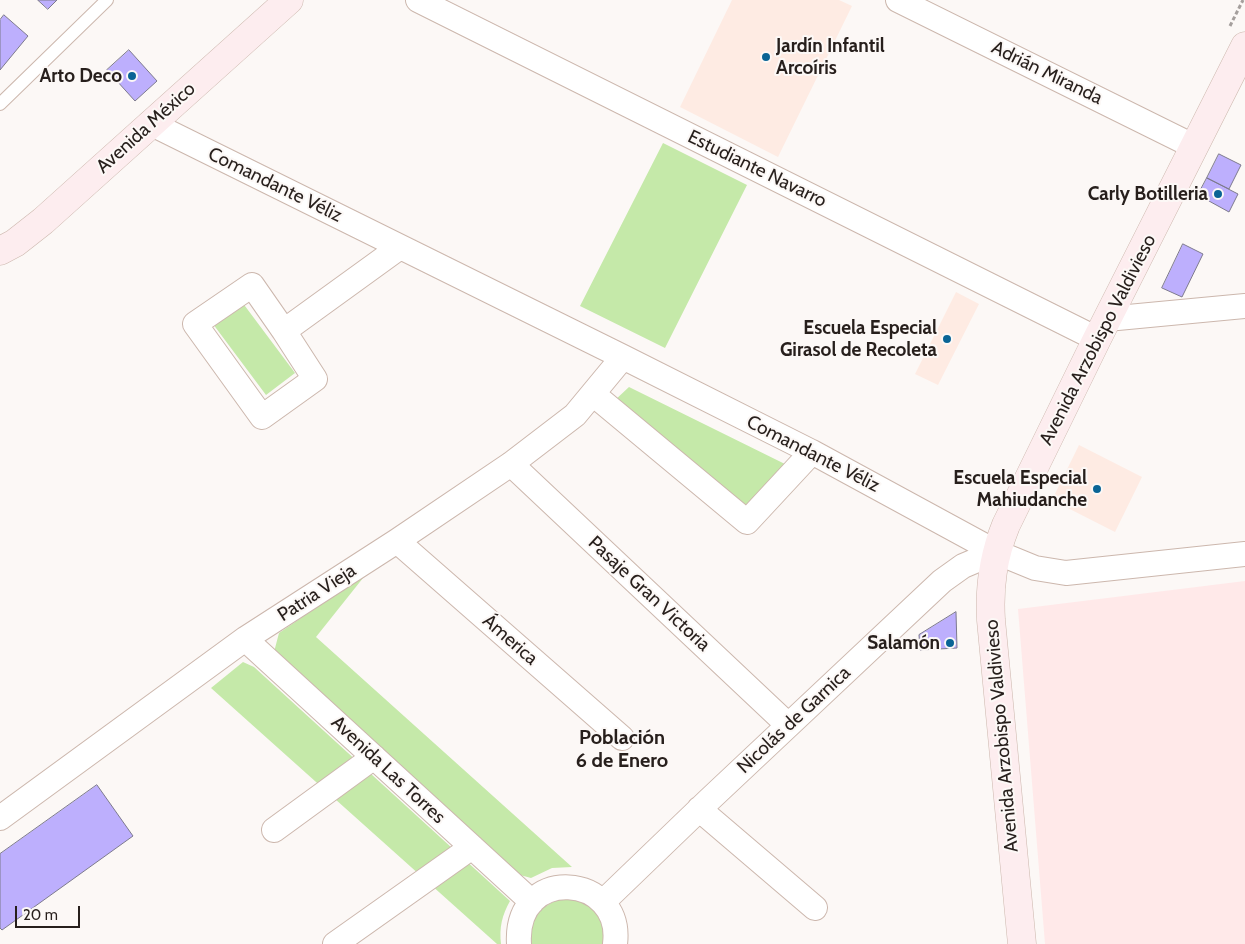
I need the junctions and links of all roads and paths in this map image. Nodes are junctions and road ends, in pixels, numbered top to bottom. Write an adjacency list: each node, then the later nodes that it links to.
1 (107, 0): 6 (lane)
2 (289, 0): 7 (street, Avenida México)
3 (418, 0): 12 (street, Estudiante Navarro)
4 (898, 0): 8 (street, Adrián Miranda)
5 (1241, 62): 8 (street, Avenida Arzobispo Valdivieso)
6 (0, 104)
7 (150, 123): 9 (street, Comandante Véliz); 10 (street, Avenida México)
8 (1196, 147): 12 (street, Avenida Arzobispo Valdivieso)
9 (400, 247): 13 (street); 14 (street, Comandante Véliz)
10 (0, 251)
11 (1245, 306): 12 (street)
12 (1102, 329): 19 (street, Avenida Arzobispo Valdivieso)
13 (284, 331): 13 (street)
14 (623, 357): 15 (street, Patria Vieja); 16 (street, Comandante Véliz)
15 (593, 394): 16 (street); 17 (street, Patria Vieja)
16 (812, 452): 19 (street, Comandante Véliz)
17 (510, 464): 18 (street, Patria Vieja); 22 (street, Pasaje Gran Victoria)
18 (398, 542): 21 (street, Patria Vieja); 23 (street, Ámerica)
19 (996, 552): 20 (street, Comandante Véliz); 22 (street, Nicolás de Garnica); 35 (street, Avenida Arzobispo Valdivieso)
20 (1245, 554)
21 (245, 639): 24 (street, Avenida Las Torres); 26 (street, Patria Vieja)
22 (788, 725): 25 (street, Nicolás de Garnica)
23 (622, 738)
24 (374, 757): 27 (street); 28 (street, Avenida Las Torres)
25 (700, 809): 30 (street, Nicolás de Garnica); 31 (street)
26 (0, 818)
27 (274, 830)
28 (472, 847): 29 (street, Avenida Las Torres); 32 (street)
29 (532, 902): 30 (street); 33 (street)
30 (603, 902): 34 (street)
31 (815, 908)
32 (335, 944)
33 (519, 944)
34 (615, 944)
35 (1022, 944)

